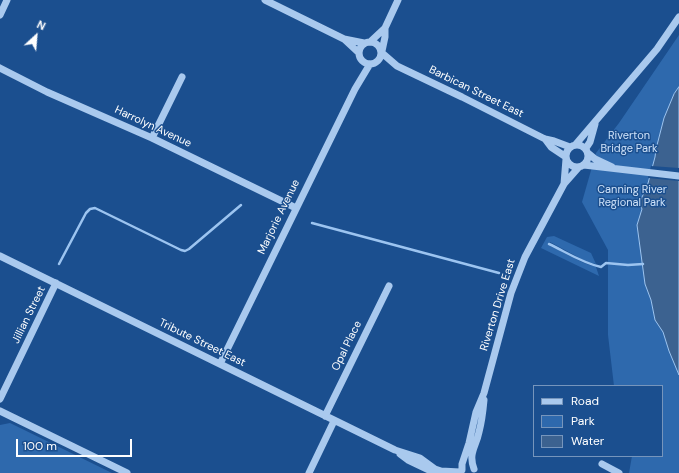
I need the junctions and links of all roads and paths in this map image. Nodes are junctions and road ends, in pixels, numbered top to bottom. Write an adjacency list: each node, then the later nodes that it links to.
1 (7, 0): 4 (street)
2 (265, 0): 7 (street)
3 (398, 0): 6 (street, Marjorie Avenue)
4 (0, 15)
5 (679, 16): 16 (street, Riverton Drive East)
6 (384, 28): 8 (street, Marjorie Avenue); 9 (street, Marjorie Avenue)
7 (344, 39): 8 (street); 10 (street)
8 (367, 42): 9 (street); 10 (street, Marjorie Avenue)
9 (382, 52): 11 (street, Marjorie Avenue); 12 (street, Barbican Street East)
10 (361, 57): 11 (street); 15 (street, Marjorie Avenue)
11 (373, 63): 12 (street, Barbican Street East); 15 (street, Marjorie Avenue)
12 (397, 66): 18 (street, Barbican Street East)
13 (0, 68): 17 (street, Harrolyn Avenue)
14 (182, 78): 17 (street)
15 (359, 81): 26 (street, Marjorie Avenue)
16 (595, 122): 19 (street, Riverton Drive East); 20 (street, Riverton Drive East)
17 (152, 138): 26 (street, Harrolyn Avenue)
18 (545, 139): 19 (street, Barbican Street East); 21 (street, Barbican Street East)
19 (573, 146): 20 (street); 21 (street, Riverton Drive East)
20 (588, 151): 22 (street, Riverton Drive East); 23 (street)
21 (566, 158): 22 (street); 25 (street, Riverton Drive East)
22 (582, 166): 23 (street); 25 (street, Riverton Drive East)
23 (616, 169): 24 (street)
24 (679, 176)
25 (564, 184): 31 (street, Riverton Drive East)
26 (296, 208): 30 (street, Marjorie Avenue)
27 (0, 256): 28 (street, Tribute Street East)
28 (56, 283): 30 (street, Tribute Street East); 32 (street, Jillian Street)
29 (389, 286): 34 (street, Opal Place)
30 (220, 364): 34 (street, Tribute Street East)
31 (484, 393): 38 (street, Riverton Drive East); 39 (street, Riverton Drive East)
32 (0, 399)
33 (0, 411): 40 (street)
34 (325, 416): 35 (street, Tribute Street East)
35 (334, 421): 36 (street, Tribute Street East); 41 (street)
36 (395, 450): 39 (street, Tribute Street East); 42 (street, Tribute Street East)
37 (602, 464): 43 (street)
38 (476, 471): 39 (street, Riverton Drive East)
39 (460, 472)
40 (127, 473)
41 (309, 473)
42 (435, 473)
43 (619, 473)

